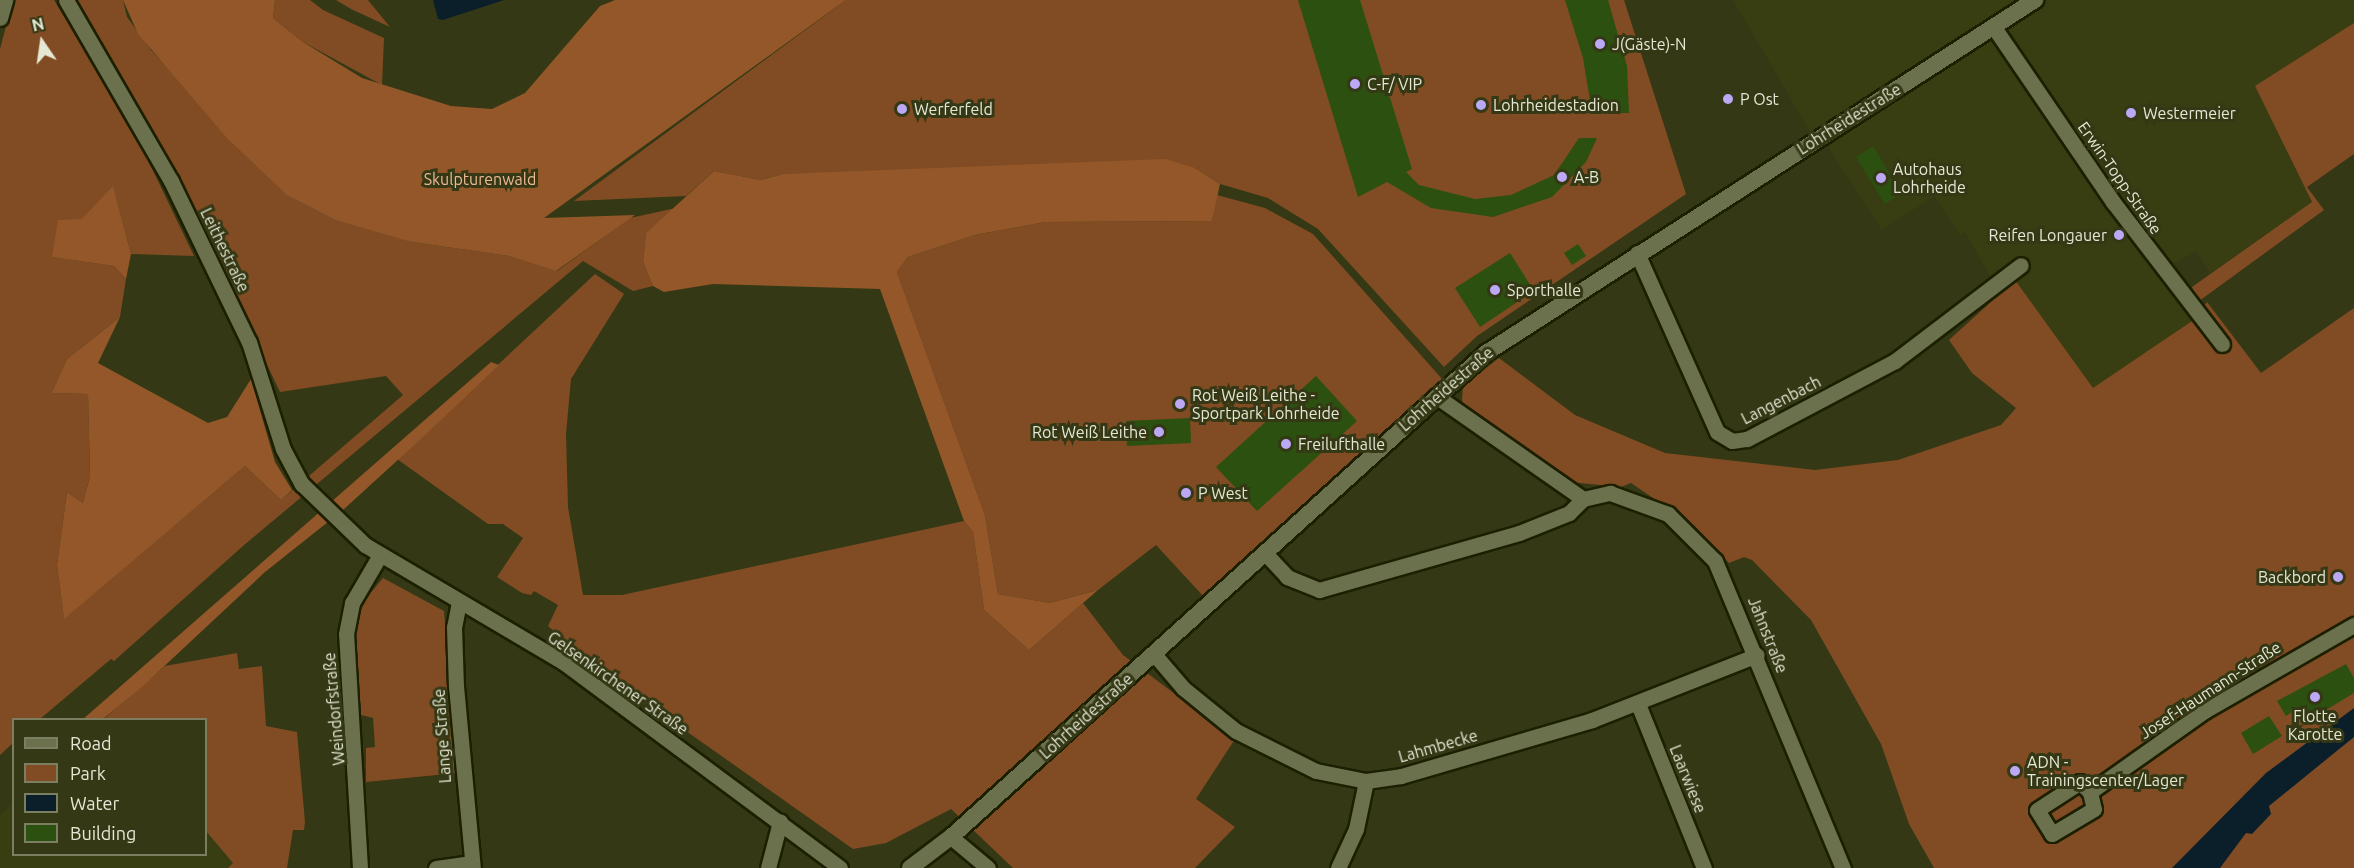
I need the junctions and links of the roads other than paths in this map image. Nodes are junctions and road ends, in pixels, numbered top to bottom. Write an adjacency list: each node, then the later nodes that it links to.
1 (5, 0): 4 (street)
2 (66, 0): 11 (street, Leithestraße)
3 (2035, 0): 5 (street, Lohrheidestraße)
4 (0, 18)
5 (1993, 26): 6 (street, Lohrheidestraße); 8 (street, Erwin-Topp-Straße)
6 (1637, 253): 7 (street, Langenbach); 9 (street, Lohrheidestraße)
7 (2021, 266)
8 (2222, 344)
9 (1436, 396): 10 (street); 12 (street, Lohrheidestraße)
10 (1583, 499): 12 (street, Jahnstraße); 17 (street, Jahnstraße)
11 (336, 520): 13 (street, Gelsenkirchener Straße)
12 (1265, 553): 16 (street, Lohrheidestraße)
13 (380, 555): 14 (street, Gelsenkirchener Straße); 25 (street, Weindorfstraße)
14 (459, 602): 21 (street, Gelsenkirchener Straße); 23 (street, Lange Straße)
15 (2354, 625): 20 (street, Josef-Haumann-Straße)
16 (1154, 654): 19 (street, Lahmbecke); 22 (street, Lohrheidestraße)
17 (1757, 655): 18 (street, Lahmbecke); 32 (street, Jahnstraße)
18 (1638, 704): 19 (street, Lahmbecke); 31 (street, Laarwiese)
19 (1366, 781): 30 (street)
20 (2091, 792)
21 (780, 822): 27 (street); 28 (street, Gelsenkirchener Straße)
22 (951, 837): 24 (street, Lohrheidestraße); 29 (street)
23 (473, 866): 26 (street)
24 (916, 866)
25 (360, 868)
26 (436, 868)
27 (768, 868)
28 (840, 868)
29 (988, 868)
30 (1338, 868)
31 (1704, 868)
32 (1843, 868)

